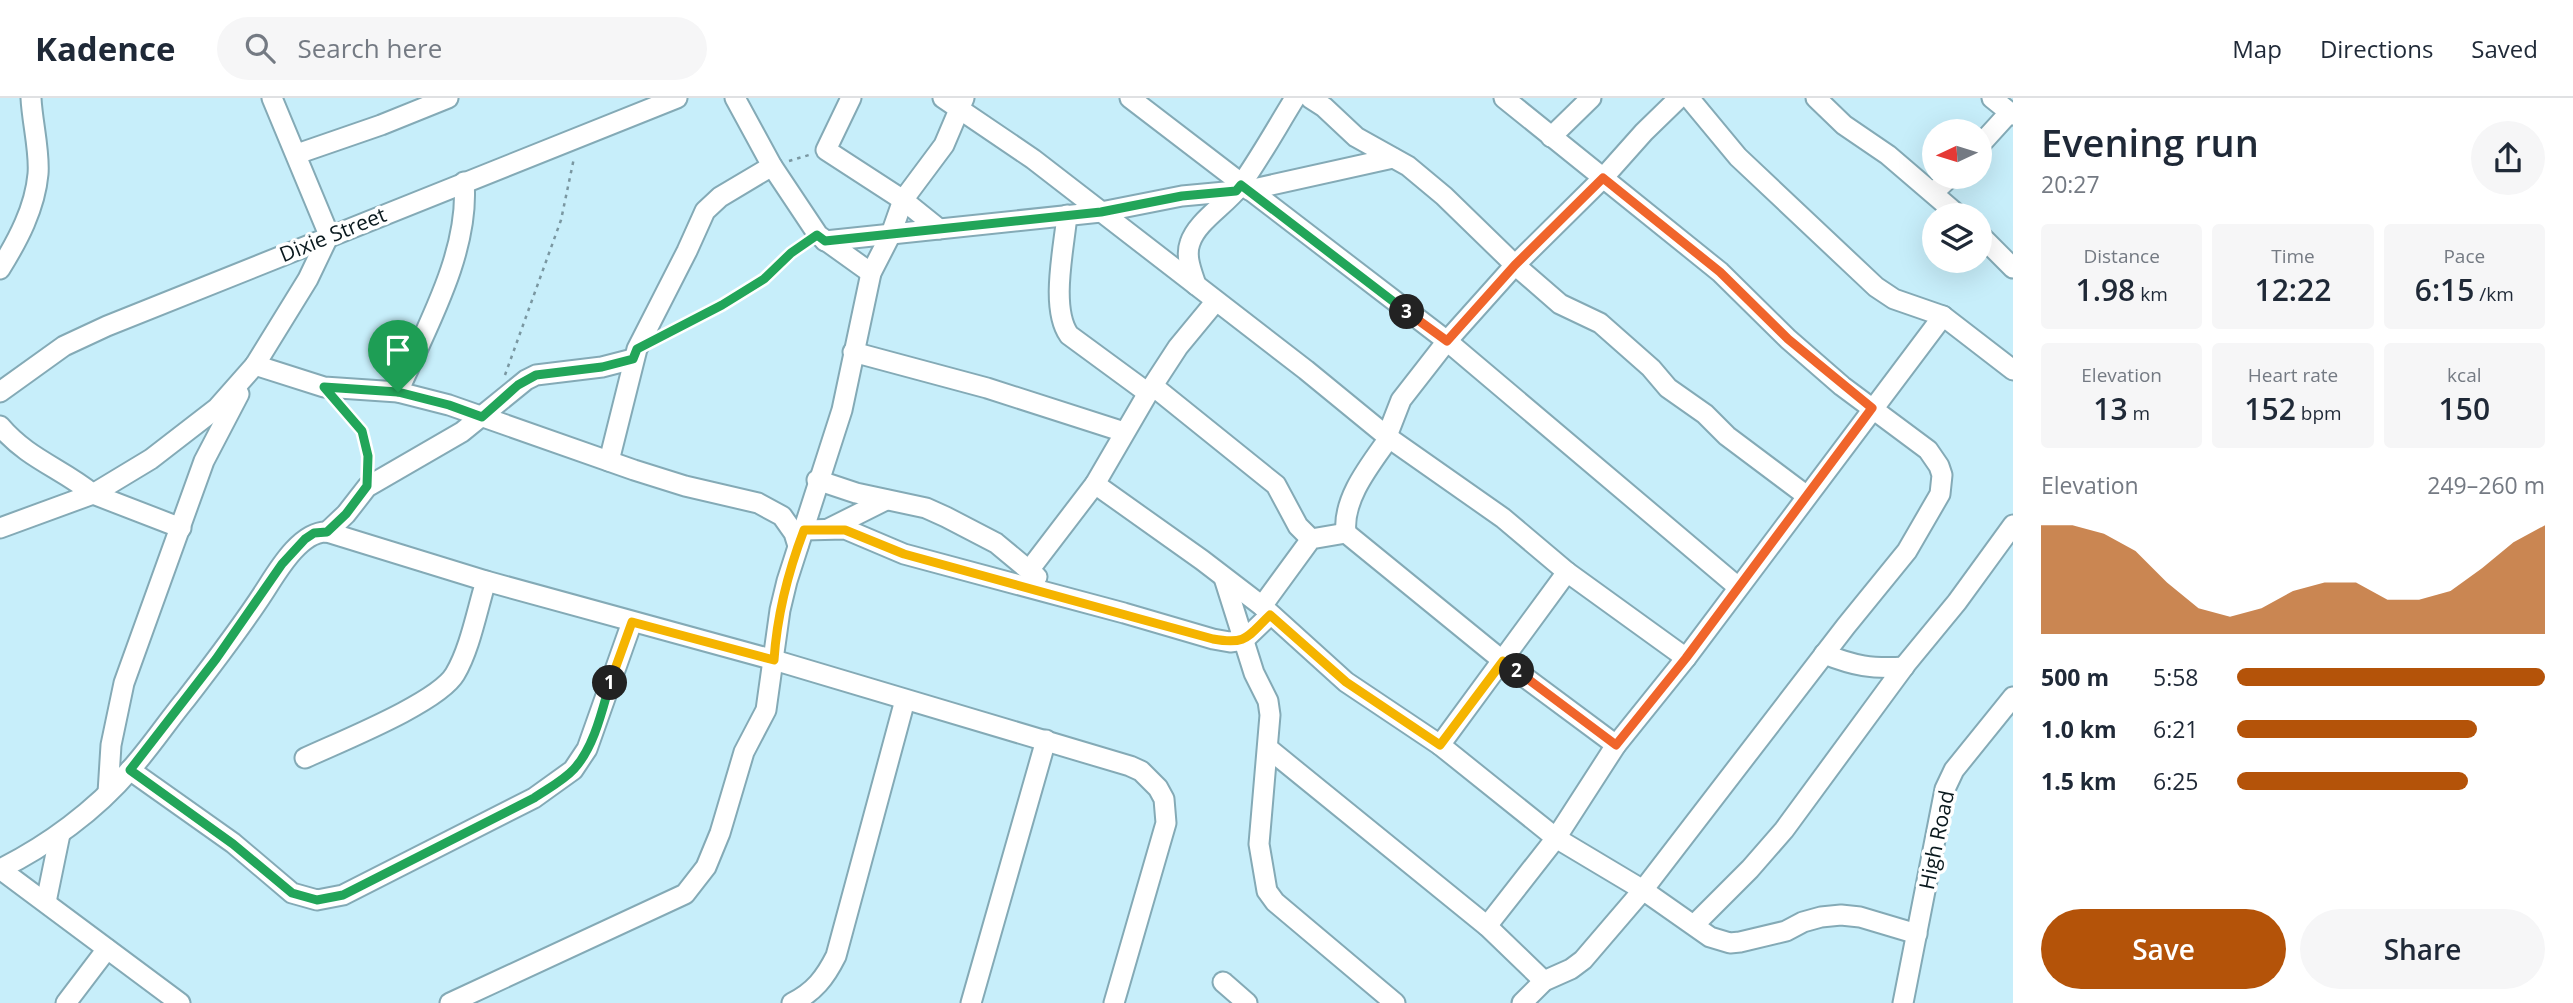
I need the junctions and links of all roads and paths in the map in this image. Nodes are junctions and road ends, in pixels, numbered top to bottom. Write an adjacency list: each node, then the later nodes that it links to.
1 (31, 98): 40 (street)
2 (272, 98): 22 (street)
3 (448, 98): 22 (street)
4 (677, 98): 20 (street, Dixie Street)
5 (735, 98): 24 (street)
6 (851, 98): 21 (street)
7 (1130, 98): 27 (street)
8 (1295, 98): 27 (street)
9 (1310, 98): 23 (street)
10 (1504, 98): 19 (street)
11 (1591, 98): 19 (street)
12 (1679, 98): 25 (street)
13 (1689, 98): 45 (street)
14 (1816, 98): 29 (street)
15 (1992, 98): 17 (street)
16 (955, 101): 30 (street); 32 (street)
17 (2011, 113): 18 (street)
18 (1992, 133)
19 (1551, 137): 25 (street)
20 (579, 138): 26 (street, Dixie Street); 56 (path)
21 (826, 150): 24 (path); 30 (street)
22 (297, 154): 36 (street)
23 (1393, 158): 27 (street); 39 (street)
24 (772, 166): 37 (street); 48 (street)
25 (1603, 178): 39 (street); 55 (street)
26 (464, 182): 36 (street, Dixie Street); 54 (street)
27 (1242, 189): 32 (street); 43 (street); 46 (street)
28 (1937, 189): 29 (street)
29 (1933, 193): 31 (street)
30 (903, 200): 34 (street); 35 (street)
31 (1944, 203)
32 (1101, 212): 33 (street); 43 (street)
33 (1068, 215): 34 (street); 52 (street)
34 (939, 229): 35 (street)
35 (891, 234): 37 (street); 42 (street)
36 (329, 235): 50 (street); 53 (street, Dixie Street)
37 (821, 238): 42 (street); 48 (path)
38 (1992, 247): 41 (street)
39 (1515, 265): 46 (street); 65 (street)
40 (0, 268)
41 (2013, 268)
42 (871, 273): 47 (street)
43 (1196, 285): 44 (street)
44 (1216, 301): 52 (street); 59 (street)
45 (1942, 316): 49 (street); 55 (street)
46 (1447, 341): 59 (street); 79 (street)
47 (853, 352): 58 (street); 61 (street)
48 (635, 354): 56 (street); 60 (street)
49 (2013, 370)
50 (250, 371): 51 (street); 64 (street); 69 (street)
51 (324, 387): 54 (street); 63 (path)
52 (1150, 390): 58 (street); 74 (street)
53 (0, 392)
54 (398, 392): 56 (street)
55 (1872, 408): 65 (street); 84 (street)
56 (488, 411): 60 (street); 63 (street)
57 (0, 426): 64 (street)
58 (1125, 432): 62 (street)
59 (1388, 437): 72 (street); 76 (street)
60 (609, 460): 73 (street)
61 (817, 480): 66 (street); 73 (street)
62 (1095, 484): 75 (street); 77 (street)
63 (367, 486): 71 (street)
64 (93, 494): 68 (street); 69 (street)
65 (1807, 496): 79 (street)
66 (886, 500): 70 (street); 75 (street)
67 (2013, 525): 88 (street)
68 (0, 528)
69 (181, 528): 97 (street)
70 (830, 528): 73 (street); 80 (street)
71 (327, 532): 78 (street); 96 (street)
72 (1346, 533): 74 (street); 87 (street)
73 (801, 538): 86 (street)
74 (1311, 539): 81 (street)
75 (1030, 569): 80 (street)
76 (1567, 572): 85 (street); 87 (street)
77 (1224, 578): 81 (street); 83 (street)
78 (486, 581): 82 (street); 95 (street)
79 (1738, 587): 85 (street)
80 (1051, 593): 83 (street)
81 (1266, 610): 83 (street); 92 (street)
82 (632, 622): 86 (street); 96 (street)
83 (1244, 640): 94 (street)
84 (1824, 654): 88 (street); 101 (street)
85 (1686, 658): 93 (street)
86 (774, 660): 90 (street); 111 (street)
87 (1503, 661): 92 (street); 93 (street)
88 (1904, 667): 103 (street)
89 (2013, 696): 105 (street, High Road)
90 (905, 700): 91 (street); 112 (street)
91 (1046, 740): 113 (street); 114 (street)
92 (1440, 745): 99 (street)
93 (1616, 745): 99 (street)
94 (1269, 749): 104 (street); 116 (street)
95 (305, 758)
96 (130, 770): 97 (street)
97 (108, 793): 98 (street)
98 (60, 834): 100 (street); 102 (street)
99 (1556, 838): 101 (street); 104 (street)
100 (0, 869): 102 (street)
101 (1643, 890): 103 (street); 107 (street)
102 (46, 902): 106 (street)
103 (1694, 925): 105 (street)
104 (1488, 926): 107 (street)
105 (1917, 934): 118 (street, High Road)
106 (107, 949): 109 (street); 110 (street)
107 (1544, 981): 117 (street)
108 (1223, 982): 115 (street)
109 (66, 1003)
110 (180, 1003)
111 (450, 1003)
112 (792, 1003)
113 (971, 1003)
114 (1114, 1003)
115 (1247, 1003)
116 (1395, 1003)
117 (1522, 1003)
118 (1903, 1003)

